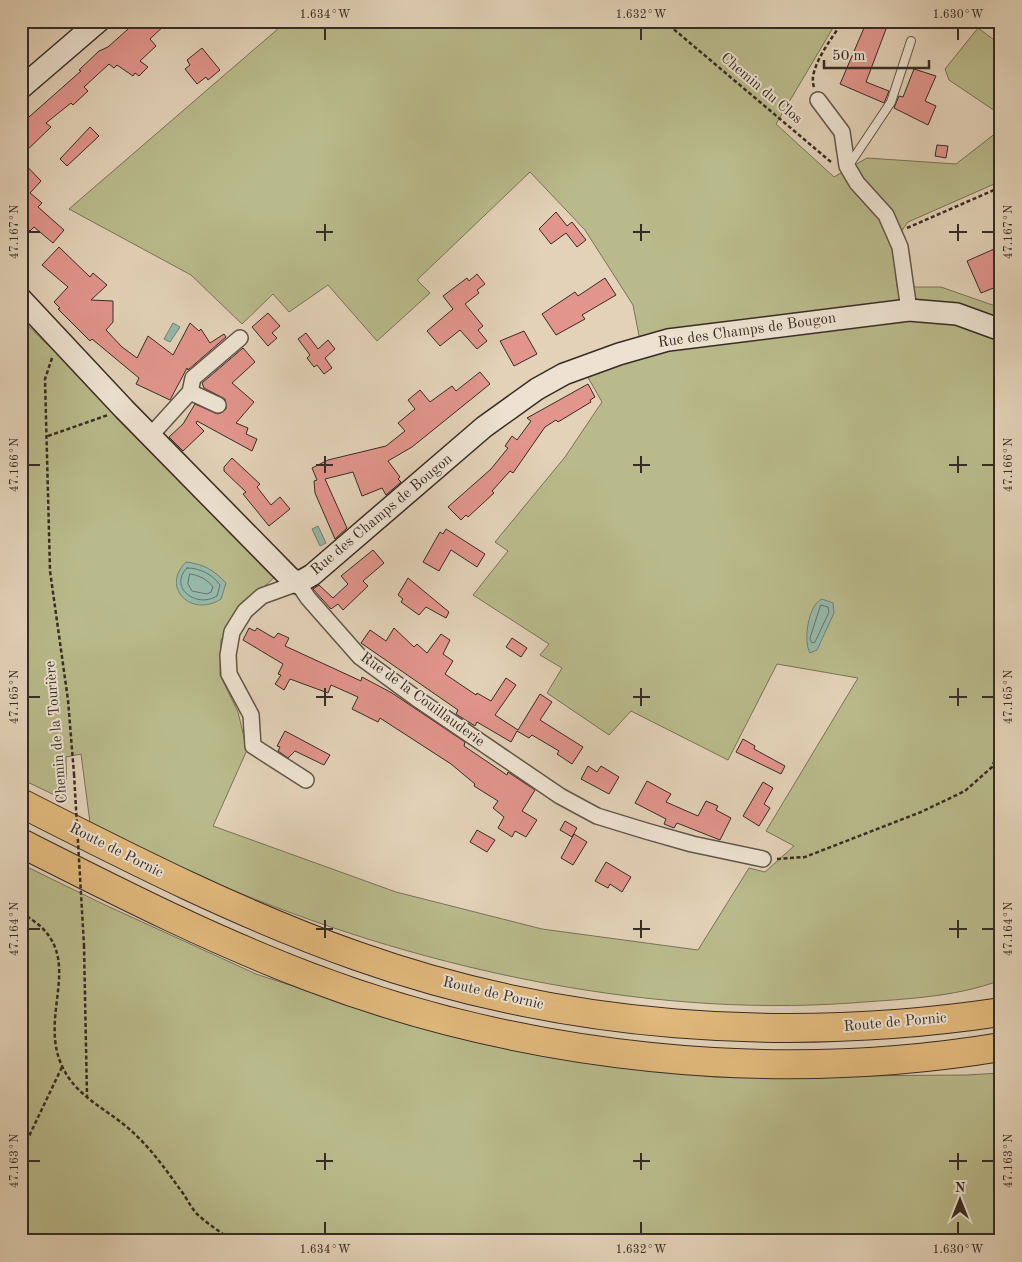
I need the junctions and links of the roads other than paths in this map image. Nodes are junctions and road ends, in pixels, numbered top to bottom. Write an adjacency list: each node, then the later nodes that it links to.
1 (99, 21): 3 (street)
2 (912, 41): 5 (lane)
3 (21, 88)
4 (818, 100): 5 (street)
5 (848, 166): 7 (street)
6 (21, 299): 12 (street, Rue de la Couillauderie)
7 (909, 310): 8 (street, Rue des Champs de Bougon); 13 (street, Rue des Champs de Bougon)
8 (1001, 330)
9 (240, 338): 10 (street)
10 (190, 392): 11 (street); 12 (street)
11 (218, 405)
12 (151, 435): 13 (street, Rue de la Couillauderie)
13 (298, 583): 14 (street); 17 (street, Rue de la Couillauderie)
14 (306, 780)
15 (21, 803): 20 (highway, Route de Pornic)
16 (21, 843): 22 (highway)
17 (763, 860)
18 (1001, 992): 20 (highway)
19 (1001, 1012): 20 (highway, Route de Pornic)
20 (825, 1028)
21 (1001, 1047): 22 (highway)
22 (973, 1051): 23 (highway)
23 (1001, 1061)

